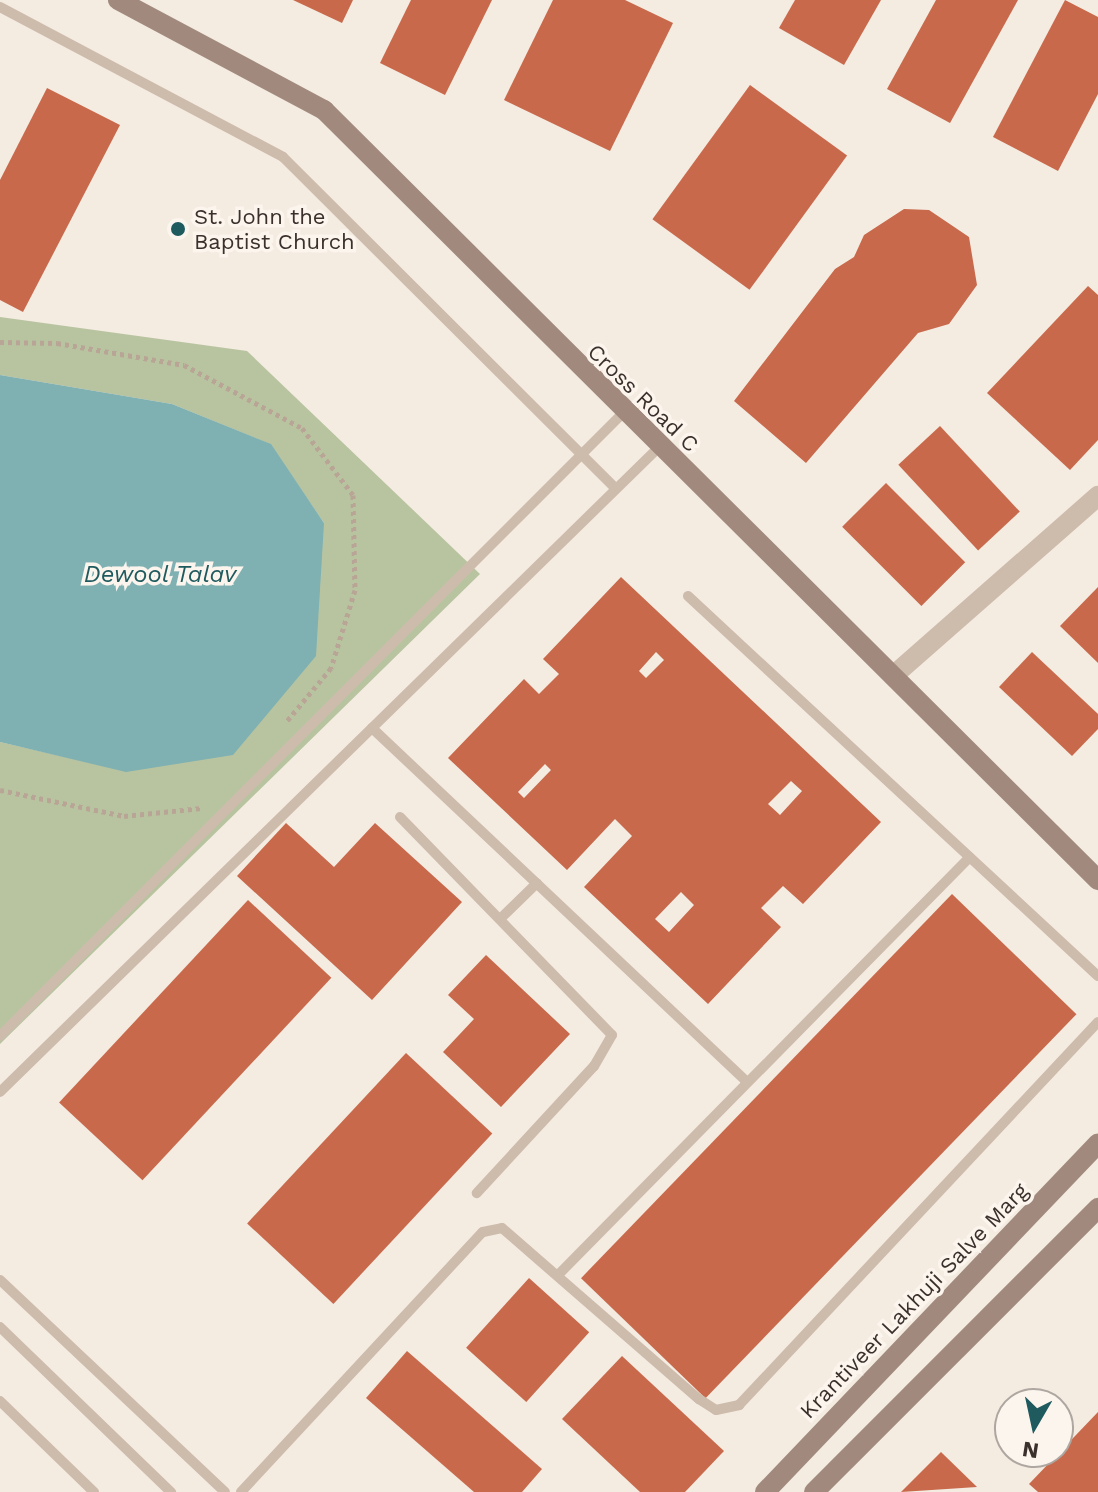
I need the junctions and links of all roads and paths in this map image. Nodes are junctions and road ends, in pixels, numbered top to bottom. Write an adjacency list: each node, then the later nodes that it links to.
1 (118, 0): 4 (main road, Cross Road C)
2 (0, 7): 6 (lane)
3 (0, 342): 12 (path)
4 (623, 413): 5 (main road, Cross Road C); 6 (lane)
5 (659, 447): 7 (lane); 10 (main road, Cross Road C)
6 (581, 454): 7 (lane); 22 (lane)
7 (614, 487): 11 (lane)
8 (1098, 496): 10 (street)
9 (688, 596): 16 (lane)
10 (893, 676): 17 (main road, Cross Road C)
11 (372, 728): 18 (lane); 24 (lane)
12 (274, 735)
13 (0, 790): 14 (path)
14 (217, 797)
15 (400, 817): 19 (lane)
16 (970, 857): 20 (lane); 23 (lane)
17 (1098, 880)
18 (537, 883): 19 (lane); 23 (lane)
19 (501, 918): 26 (lane)
20 (1098, 976)
21 (1098, 1022): 28 (lane)
22 (0, 1036)
23 (745, 1080): 28 (lane)
24 (0, 1092)
25 (1098, 1144): 36 (main road, Krantiveer Lakhuji Salve Marg)
26 (477, 1193)
27 (1098, 1208): 37 (main road)
28 (559, 1274): 35 (lane)
29 (0, 1280): 34 (lane)
30 (0, 1327): 33 (lane)
31 (0, 1401): 32 (lane)
32 (94, 1492)
33 (171, 1492)
34 (225, 1492)
35 (241, 1492)
36 (765, 1492)
37 (814, 1492)

